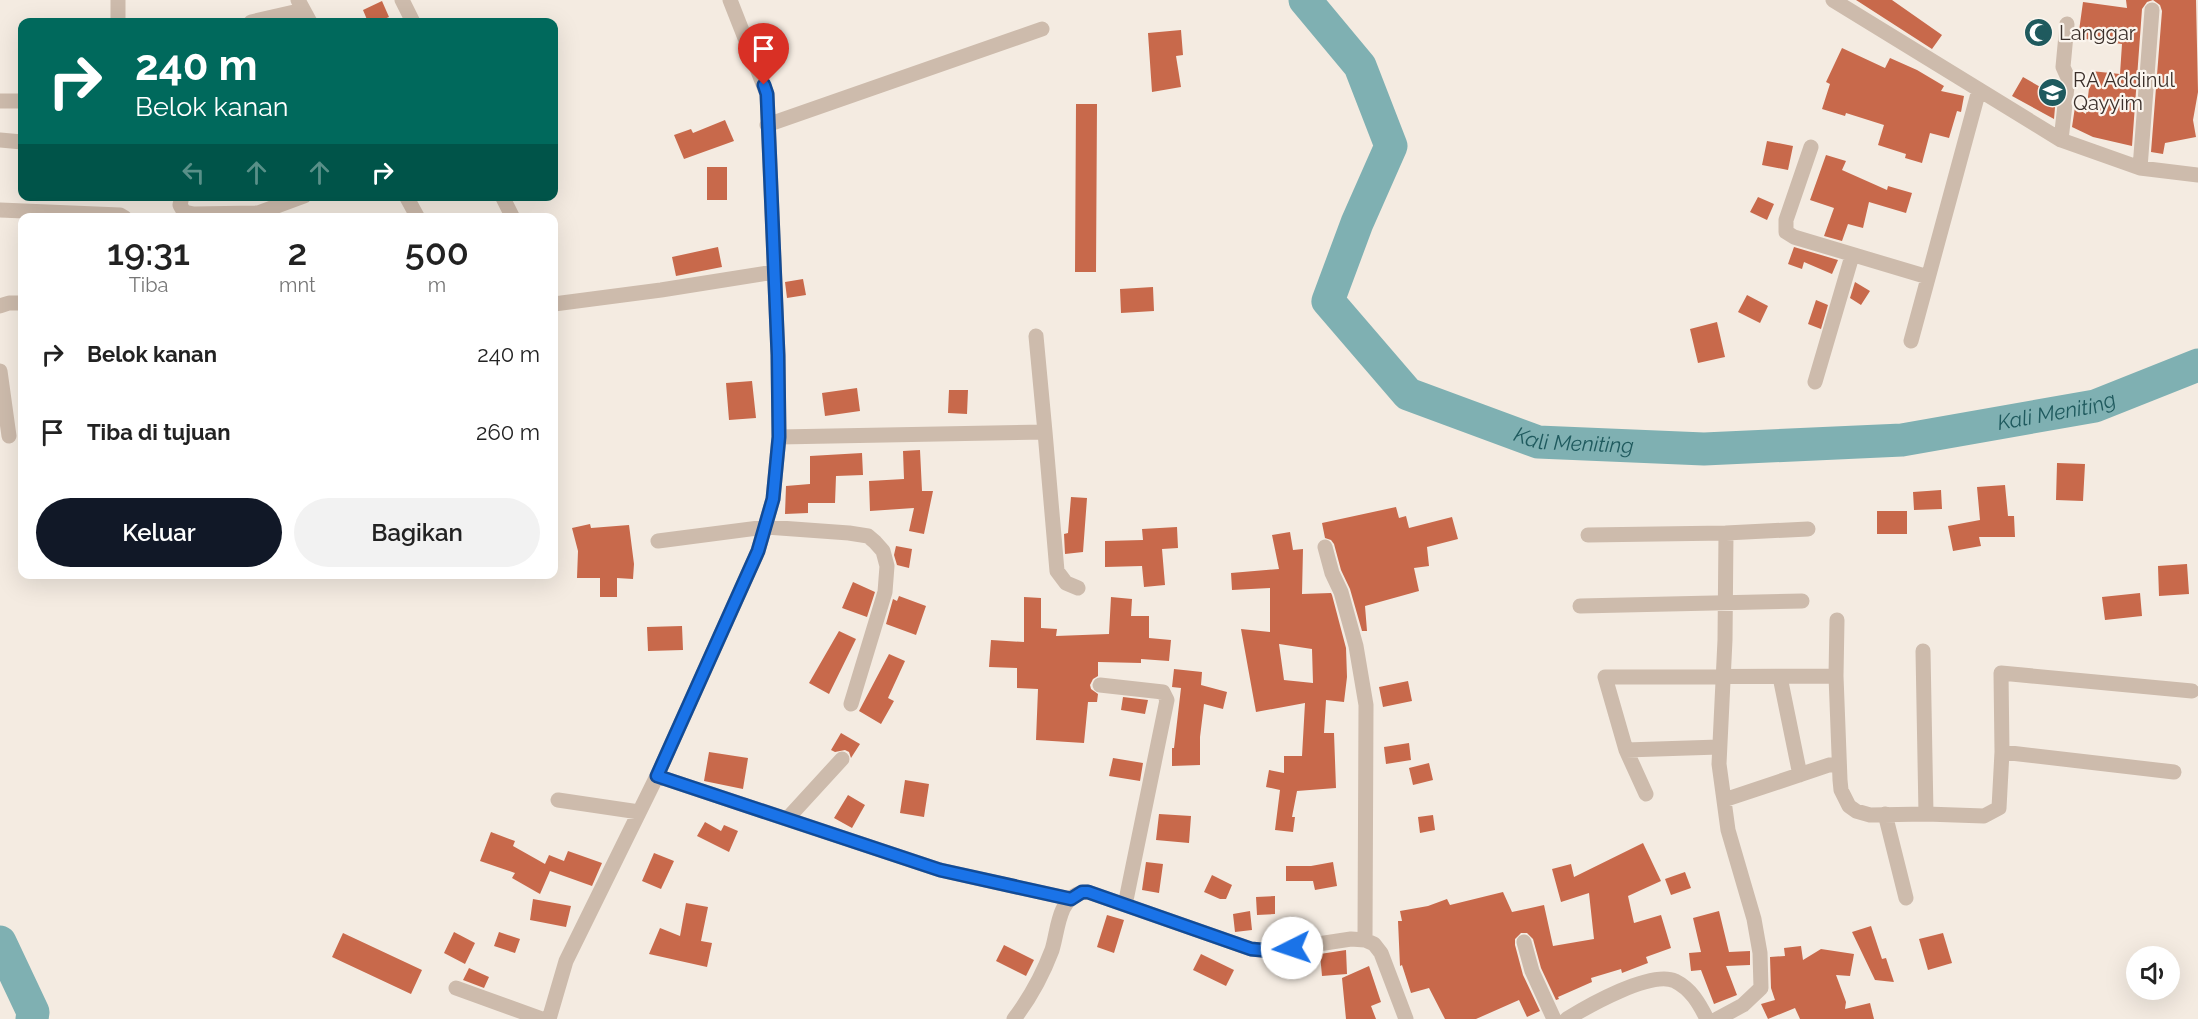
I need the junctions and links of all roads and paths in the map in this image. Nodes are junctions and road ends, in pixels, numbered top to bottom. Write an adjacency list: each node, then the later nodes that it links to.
1 (118, 0): 7 (street)
2 (402, 0): 9 (street)
3 (730, 0): 15 (street)
4 (1833, 0): 12 (street)
5 (2152, 10): 20 (street)
6 (304, 11): 8 (street)
7 (118, 18)
8 (270, 18)
9 (411, 18)
10 (2067, 24): 17 (street)
11 (1042, 29): 15 (street)
12 (1979, 90): 17 (street); 30 (street)
13 (0, 101): 14 (street)
14 (18, 101)
15 (767, 125): 29 (street)
16 (0, 140): 18 (street)
17 (2061, 140): 20 (street)
18 (18, 142)
19 (1811, 147): 28 (street)
20 (2140, 168): 21 (street)
21 (2198, 175)
22 (181, 201): 26 (street)
23 (290, 201): 27 (street)
24 (0, 210): 25 (street)
25 (72, 213)
26 (189, 213)
27 (258, 213)
28 (1852, 256): 30 (street); 37 (street)
29 (774, 273): 31 (street); 40 (street)
30 (1928, 277): 35 (street)
31 (558, 302)
32 (18, 303): 33 (street)
33 (0, 306)
34 (1036, 336): 38 (street)
35 (1911, 342)
36 (0, 371): 39 (street)
37 (1815, 382)
38 (1044, 432): 40 (street); 47 (street)
39 (9, 436)
40 (779, 437): 41 (street)
41 (766, 527): 45 (street); 58 (street); 66 (street)
42 (1808, 529): 43 (street)
43 (1726, 533): 44 (street); 49 (street)
44 (1588, 535)
45 (658, 541)
46 (1325, 547): 77 (street)
47 (1078, 588)
48 (1802, 601): 49 (street)
49 (1725, 603): 50 (street); 54 (street)
50 (1580, 606)
51 (1837, 620): 53 (street)
52 (1923, 651): 72 (street)
53 (1836, 675): 55 (street); 63 (street)
54 (1723, 676): 55 (street); 59 (street); 60 (street)
55 (1780, 677): 65 (street)
56 (1100, 685): 76 (street)
57 (2192, 692): 61 (street)
58 (851, 704)
59 (1719, 747): 60 (street); 69 (street)
60 (1626, 750): 67 (street)
61 (2002, 752): 64 (street); 72 (street)
62 (843, 759): 73 (street)
63 (1839, 764): 65 (street); 71 (street)
64 (2174, 772)
65 (1800, 774): 69 (street)
66 (657, 776): 70 (street); 73 (street)
67 (1646, 794)
68 (558, 800): 70 (street)
69 (1724, 800): 87 (street)
70 (639, 812): 81 (street)
71 (1885, 814): 72 (street); 74 (street)
72 (1926, 814)
73 (787, 819): 75 (street)
74 (1906, 898)
75 (1071, 899): 76 (street); 82 (street)
76 (1125, 905): 77 (street)
77 (1365, 940): 83 (street)
78 (1524, 942): 84 (street)
79 (456, 988): 80 (street)
80 (542, 1019)
81 (549, 1019)
82 (1014, 1019)
83 (1406, 1019)
84 (1554, 1019)
85 (1567, 1019): 86 (street)
86 (1707, 1019)
87 (1717, 1019)

